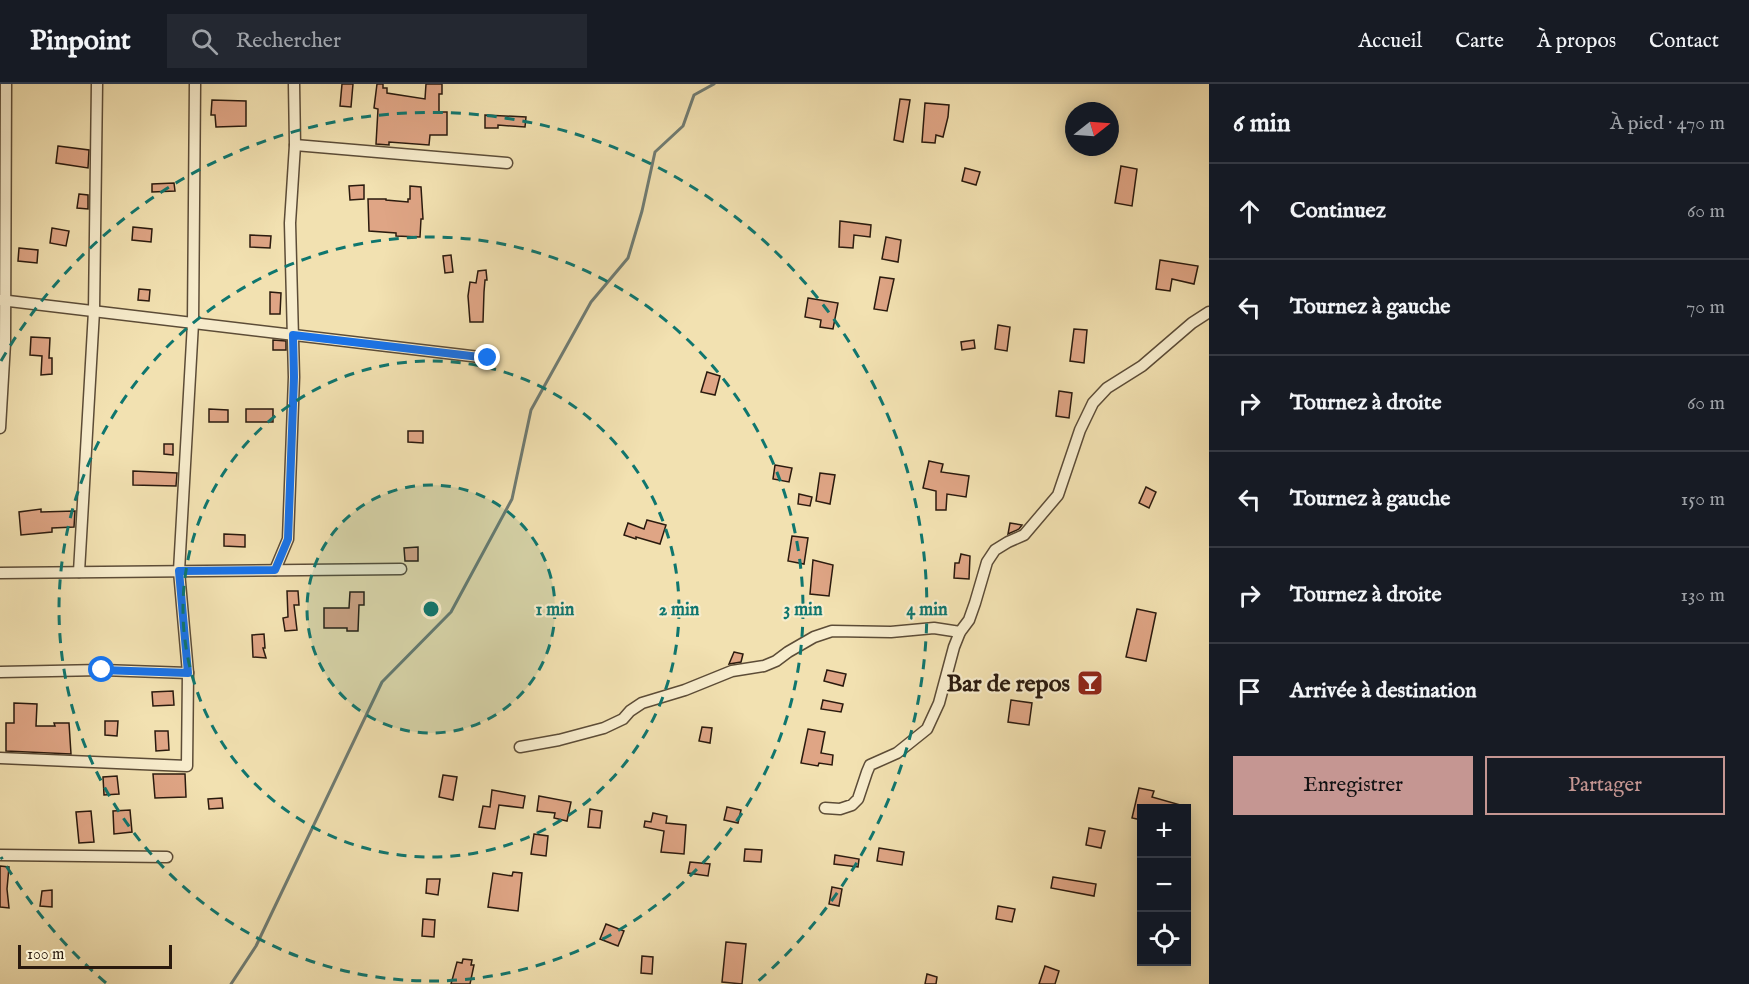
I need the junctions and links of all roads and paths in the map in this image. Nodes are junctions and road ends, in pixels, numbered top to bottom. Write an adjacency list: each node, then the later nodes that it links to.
1 (6, 84): 7 (street)
2 (97, 84): 9 (street)
3 (195, 84): 11 (street)
4 (294, 84): 5 (street)
5 (295, 145): 6 (street); 12 (street)
6 (507, 163)
7 (3, 187): 8 (street)
8 (3, 300): 9 (street); 14 (street)
9 (94, 311): 11 (street); 18 (street)
10 (1209, 312): 20 (street)
11 (193, 323): 12 (street); 17 (street)
12 (293, 335): 13 (street); 16 (street)
13 (488, 358)
14 (0, 428)
15 (401, 569): 16 (street)
16 (275, 570): 17 (street)
17 (179, 571): 18 (street); 22 (street)
18 (80, 572): 19 (street)
19 (0, 573)
20 (960, 632): 23 (street); 25 (street)
21 (0, 672): 22 (street)
22 (188, 673): 24 (street)
23 (520, 747)
24 (0, 758)
25 (825, 808)
26 (0, 855): 27 (street)
27 (167, 857)

